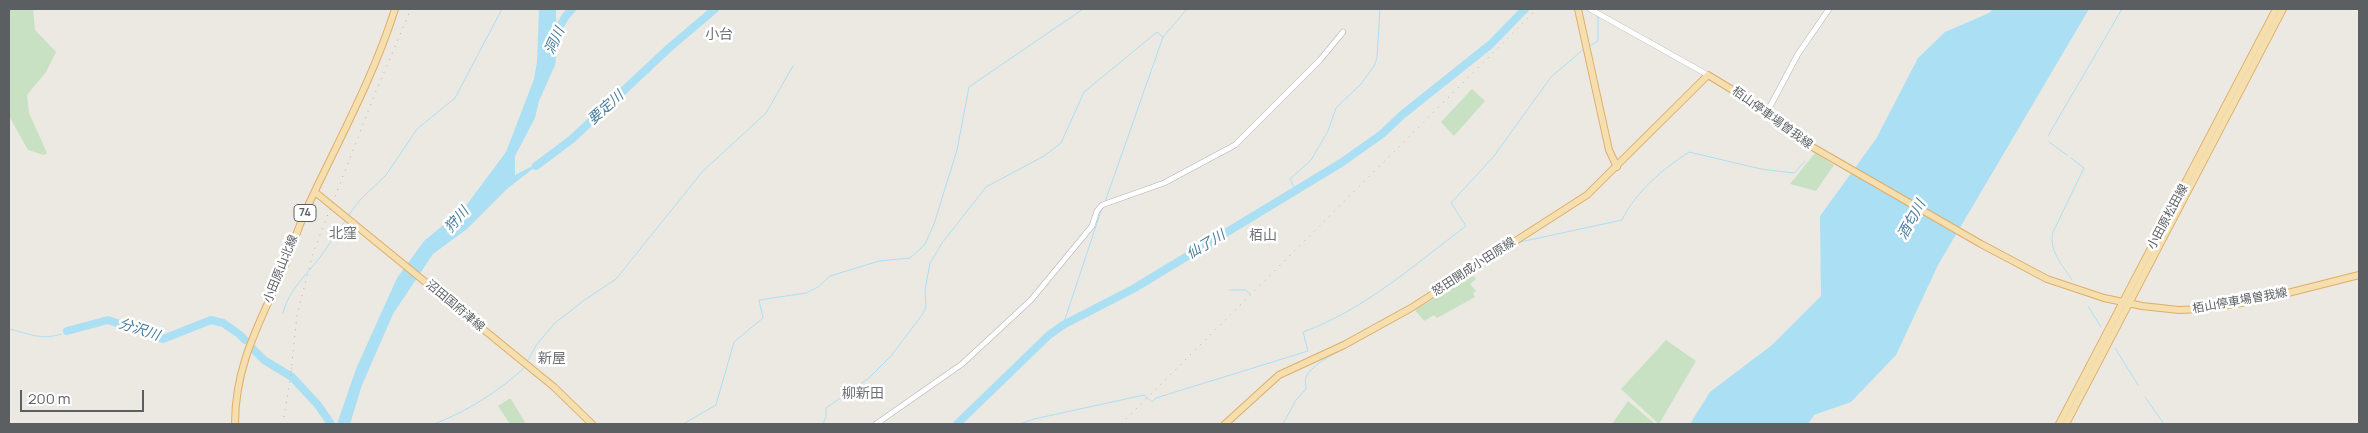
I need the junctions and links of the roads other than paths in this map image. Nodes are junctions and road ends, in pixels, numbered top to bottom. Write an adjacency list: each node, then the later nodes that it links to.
1 (395, 9): 11 (main road, 小田原山北線 / 74)
2 (1578, 9): 10 (main road)
3 (1590, 9): 8 (street)
4 (1829, 9): 9 (street)
5 (2276, 9): 13 (main road, 小田原松田線)
6 (2283, 9): 13 (main road, 小田原松田線)
7 (1343, 32): 16 (street)
8 (1708, 75): 9 (main road, 栢山停車場曽我線); 10 (main road)
9 (1766, 114): 13 (main road, 栢山停車場曽我線)
10 (1617, 166): 17 (main road, 怒田開成小田原線)
11 (315, 192): 14 (main road, 小田原山北線 / 74); 15 (main road, 沼田国府津線)
12 (2359, 275): 13 (main road, 栢山停車場曽我線)
13 (2126, 303): 18 (main road, 小田原松田線); 19 (main road, 小田原松田線)
14 (235, 424)
15 (592, 424)
16 (876, 424)
17 (1224, 424)
18 (2059, 424)
19 (2066, 424)

